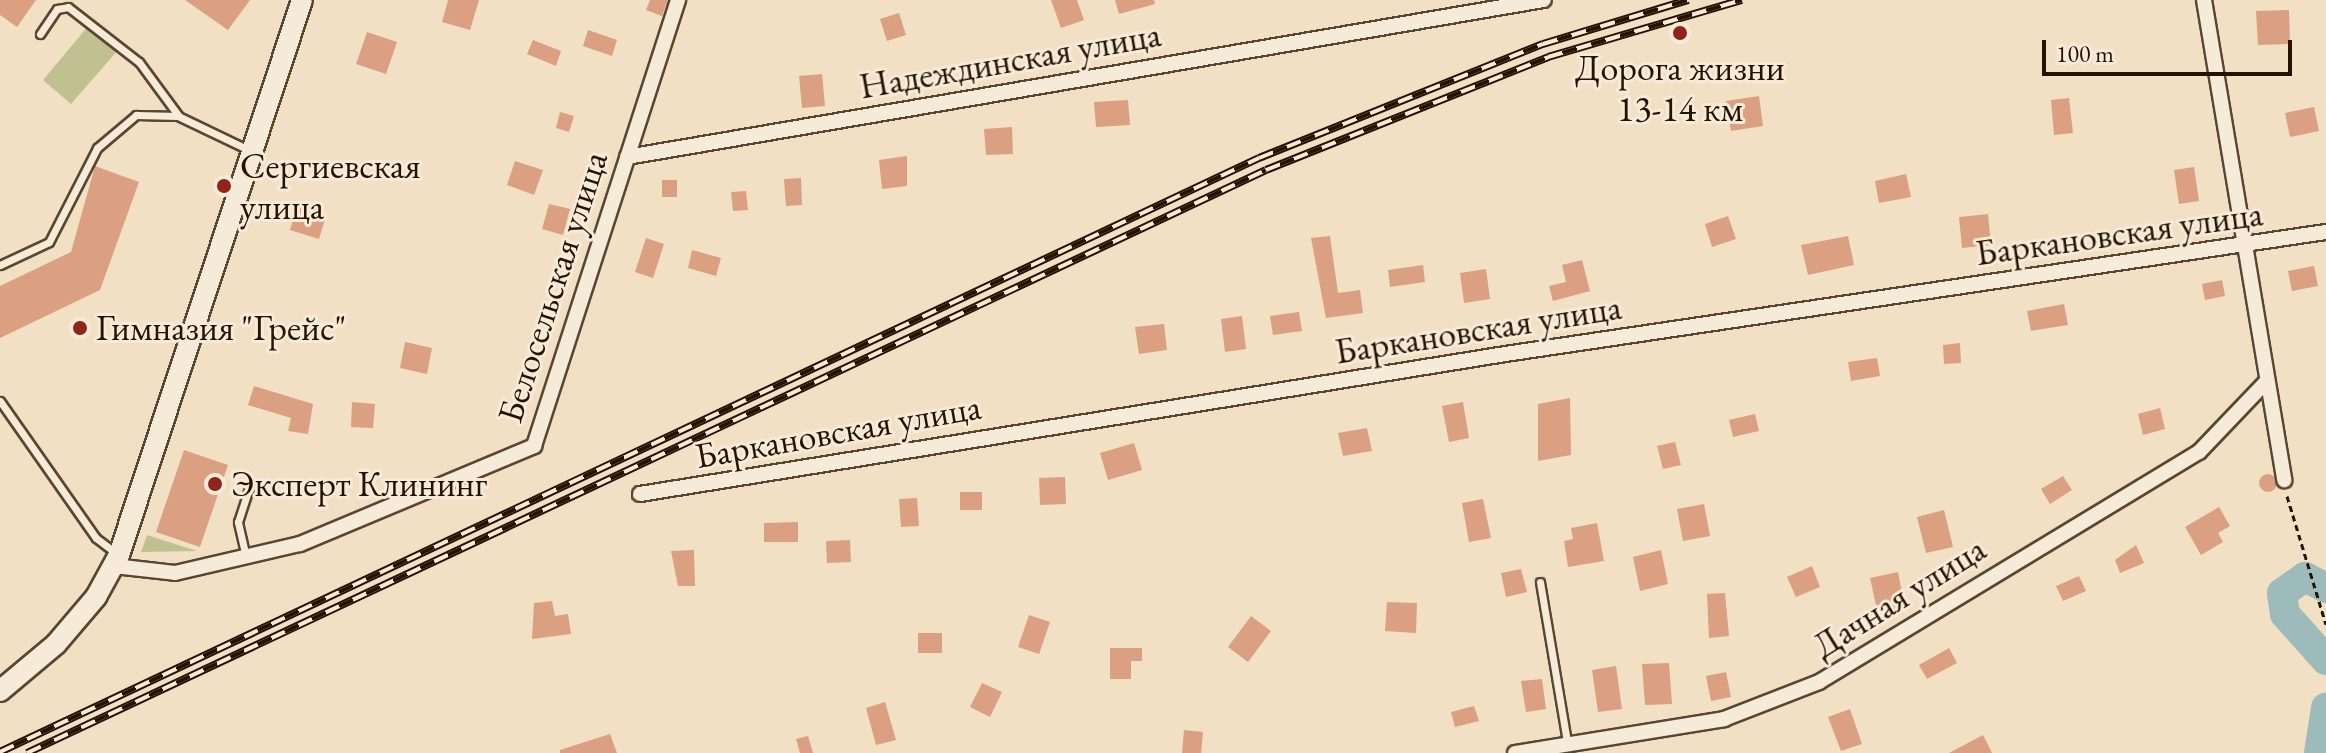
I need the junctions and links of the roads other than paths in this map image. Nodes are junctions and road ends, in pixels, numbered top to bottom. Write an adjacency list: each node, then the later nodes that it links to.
1 (302, 0): 7 (street)
2 (678, 0): 8 (street, Белосельская улица)
3 (1544, 0): 8 (street, Надеждинская улица)
4 (2204, 0): 10 (street)
5 (40, 34): 6 (lane)
6 (178, 116): 7 (lane); 11 (lane)
7 (252, 151): 18 (street)
8 (627, 157): 17 (street, Белосельская улица)
9 (2326, 232): 10 (street, Баркановская улица)
10 (2241, 245): 12 (street); 16 (street, Баркановская улица)
11 (0, 265)
12 (2265, 383): 14 (street); 21 (street, Дачная улица)
13 (0, 401): 18 (lane)
14 (2284, 480)
15 (249, 488): 17 (lane)
16 (640, 494)
17 (246, 557): 18 (street, Белосельская улица)
18 (116, 560): 20 (street)
19 (1540, 582): 21 (lane)
20 (0, 691)
21 (1567, 741): 22 (street, Дачная улица)
22 (1515, 753)

